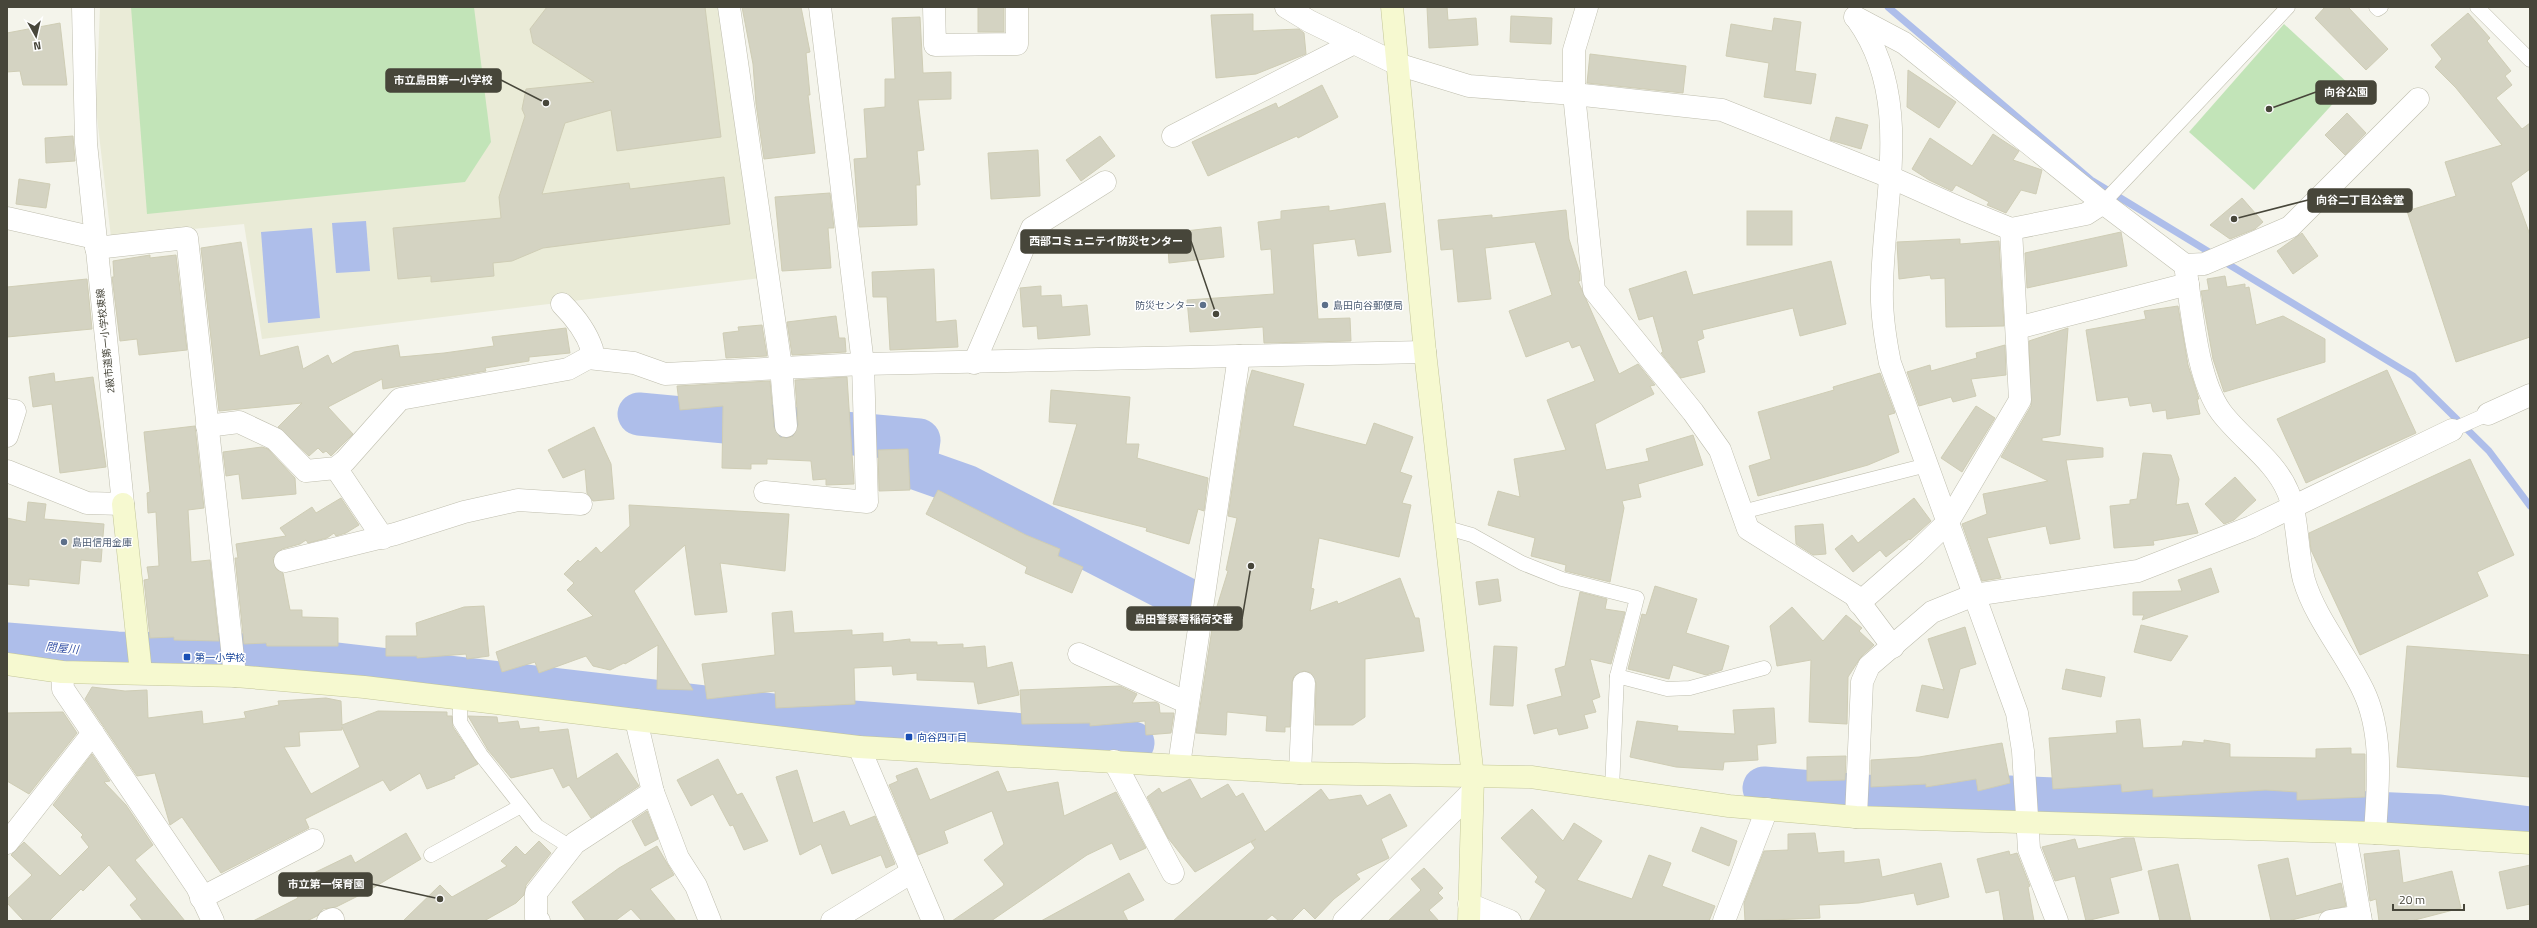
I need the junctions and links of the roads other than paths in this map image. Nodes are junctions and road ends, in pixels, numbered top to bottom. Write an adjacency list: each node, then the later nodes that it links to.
1 (83, 7): 25 (street, 2級市道第一小学校東線)
2 (729, 7): 34 (street)
3 (820, 7): 33 (street)
4 (934, 7): 5 (street)
5 (1017, 7)
6 (1286, 7): 14 (street)
7 (1392, 7): 16 (street)
8 (1587, 7): 17 (street)
9 (2288, 7): 22 (lane)
10 (2376, 7): 11 (lane)
11 (2381, 7)
12 (2477, 7): 15 (lane)
13 (1851, 12): 20 (street); 22 (street)
14 (1354, 43): 16 (street); 19 (street)
15 (2530, 60)
16 (1398, 64): 17 (street); 29 (street)
17 (1574, 94): 20 (street); 49 (street)
18 (2418, 99): 26 (street)
19 (1173, 136)
20 (1890, 177): 24 (street); 42 (street)
21 (1106, 182): 32 (street)
22 (2102, 203): 24 (street); 26 (street)
23 (7, 218): 25 (street)
24 (2011, 229): 28 (street)
25 (95, 243): 38 (street); 46 (street, 2級市道第一小学校東線)
26 (2192, 271): 28 (street); 48 (street)
27 (562, 304): 31 (street)
28 (2017, 328): 50 (street)
29 (1425, 352): 30 (street); 51 (street)
30 (1239, 356): 32 (street); 66 (street)
31 (588, 358): 34 (street); 43 (street)
32 (974, 363): 33 (street)
33 (863, 364): 34 (street); 45 (street)
34 (781, 367): 39 (street)
35 (2530, 395): 37 (street)
36 (7, 410): 41 (street)
37 (2488, 414): 40 (lane)
38 (207, 426): 43 (street); 62 (street)
39 (786, 426)
40 (2452, 430): 48 (street)
41 (7, 436)
42 (1927, 465): 49 (lane); 50 (street)
43 (336, 468): 52 (street)
44 (7, 471): 46 (street)
45 (765, 492)
46 (123, 504): 60 (street, 2級市道第一小学校東線)
47 (581, 504): 52 (street)
48 (2292, 508): 54 (street); 81 (street)
49 (1742, 512): 55 (street)
50 (1948, 522): 54 (street); 55 (street)
51 (1444, 527): 63 (lane); 73 (street)
52 (383, 538): 53 (street)
53 (285, 561)
54 (1974, 595): 56 (street); 79 (street)
55 (1859, 603): 56 (street)
56 (1893, 647): 78 (street)
57 (1079, 654): 66 (street)
58 (7, 664): 61 (street)
59 (1764, 668): 63 (lane)
60 (141, 670): 61 (street); 62 (street)
61 (62, 672): 68 (street)
62 (235, 676): 65 (street)
63 (1617, 676): 74 (lane)
64 (1304, 684): 72 (street)
65 (460, 699): 67 (street); 76 (lane)
66 (1188, 703): 71 (street)
67 (636, 720): 69 (street); 75 (street)
68 (93, 733): 83 (street); 89 (street)
69 (859, 747): 70 (street); 87 (street)
70 (1114, 760): 71 (street); 88 (street)
71 (1179, 765): 72 (street)
72 (1300, 773): 73 (street)
73 (1473, 784): 74 (street); 90 (street); 97 (street)
74 (1612, 789): 77 (street)
75 (653, 792): 85 (street); 94 (street)
76 (521, 806): 85 (lane); 86 (lane)
77 (1767, 809): 78 (street); 99 (street)
78 (1856, 817): 79 (street)
79 (2026, 823): 80 (street); 100 (street)
80 (2345, 833): 81 (street); 91 (street)
81 (2375, 833): 84 (street)
82 (313, 840): 89 (street)
83 (7, 843)
84 (2530, 843)
85 (572, 848): 93 (street)
86 (431, 855)
87 (912, 872): 95 (street); 96 (street)
88 (1173, 873)
89 (201, 898): 92 (street)
90 (1468, 916): 98 (street)
91 (2361, 918): 101 (street)
92 (213, 921)
93 (538, 921)
94 (710, 921)
95 (832, 921)
96 (933, 921)
97 (1344, 921)
98 (1510, 921)
99 (1724, 921)
100 (2057, 921)
101 (2330, 921)

